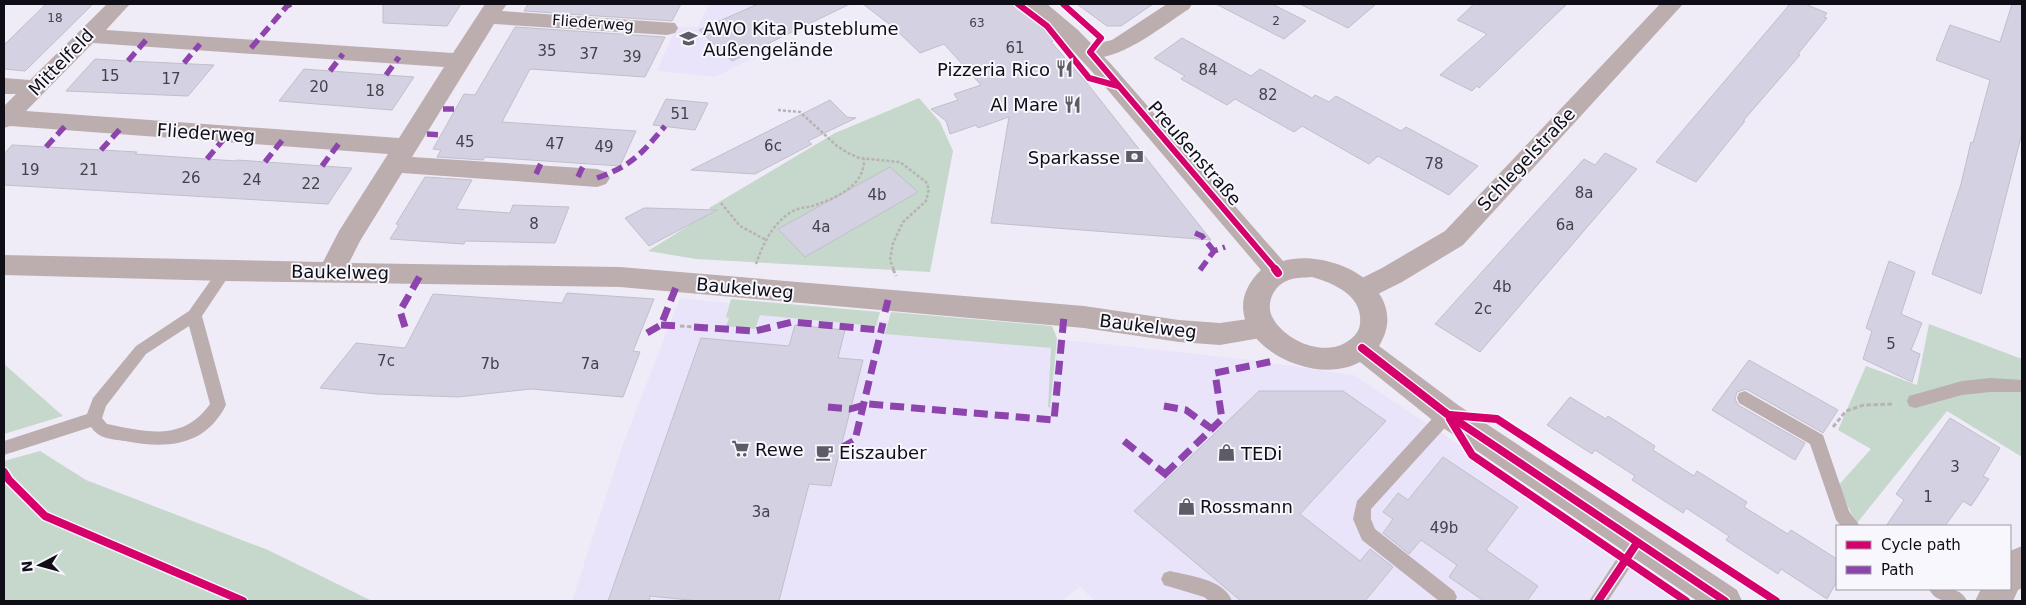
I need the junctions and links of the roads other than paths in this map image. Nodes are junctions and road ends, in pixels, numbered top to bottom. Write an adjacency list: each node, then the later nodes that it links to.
1 (119, 4): 7 (street, Mittelfeld)
2 (1034, 4): 8 (street, Preußenstraße)
3 (1181, 4): 8 (street)
4 (1672, 4): 19 (street, Schlegelstraße)
5 (492, 10): 6 (street, Fliederweg); 9 (street, Fliederweg)
6 (667, 28)
7 (86, 36): 9 (street); 11 (street, Mittelfeld)
8 (1090, 52): 18 (street, Preußenstraße)
9 (459, 61): 13 (street, Fliederweg)
10 (4, 86): 11 (street)
11 (35, 88): 12 (street, Mittelfeld)
12 (5, 119): 13 (street, Fliederweg)
13 (400, 156): 14 (street, Fliederweg); 17 (street, Fliederweg)
14 (597, 178)
15 (4, 265): 16 (street, Baukelweg)
16 (225, 271): 17 (street, Baukelweg); 20 (lane)
17 (331, 272): 21 (street, Baukelweg)
18 (1278, 273): 19 (street); 21 (street)
19 (1362, 290): 22 (street)
20 (194, 315): 27 (lane); 27 (lane)
21 (1262, 328): 22 (street)
22 (1362, 348): 26 (street)
23 (2022, 386): 25 (lane)
24 (1745, 398): 29 (lane)
25 (1915, 401)
26 (1447, 414): 30 (street); 36 (lane)
27 (94, 419): 28 (lane)
28 (4, 448)
29 (1850, 525)
30 (1637, 543): 38 (lane); 39 (street)
31 (2022, 561): 32 (street)
32 (2011, 577)
33 (1170, 579): 37 (lane)
34 (1940, 590): 40 (lane)
35 (2001, 590): 41 (street)
36 (1448, 597)
37 (1223, 601)
38 (1598, 601)
39 (1725, 601)
40 (1958, 601)
41 (1992, 601)

